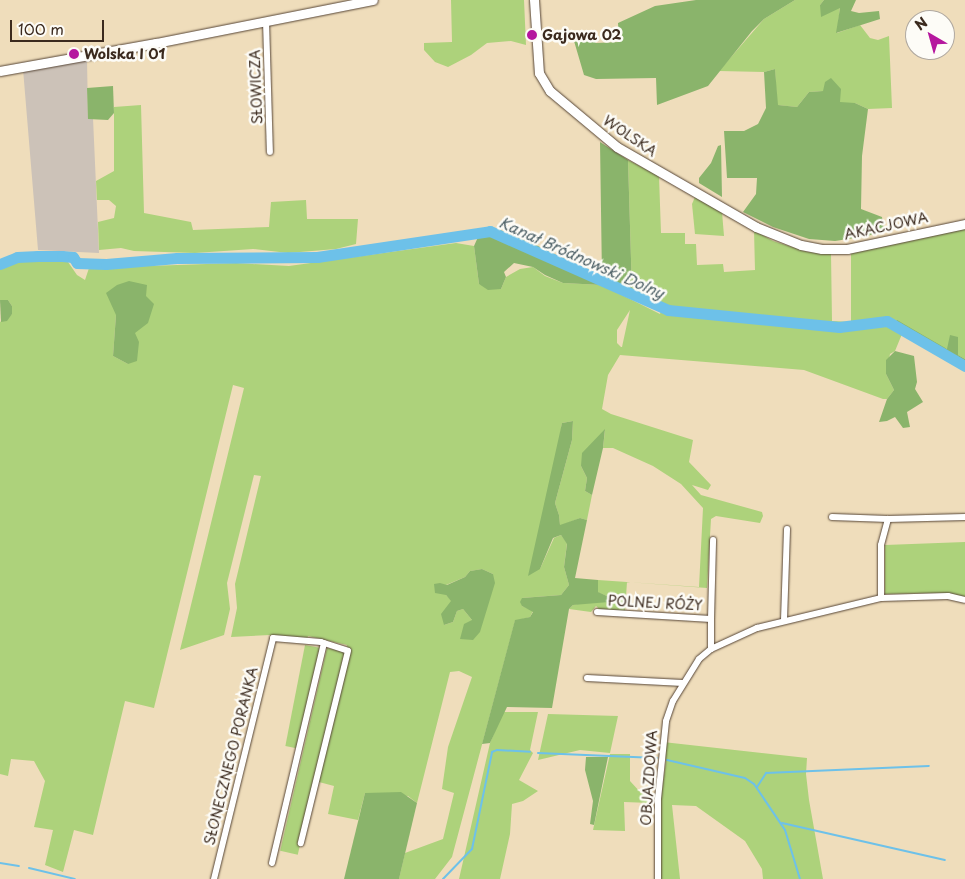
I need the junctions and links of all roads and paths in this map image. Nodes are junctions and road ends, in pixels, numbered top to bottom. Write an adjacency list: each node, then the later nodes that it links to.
1 (373, 0): 3 (street)
2 (534, 0): 7 (street, WOLSKA)
3 (266, 21): 4 (street); 5 (street, SŁOWICZA)
4 (0, 71)
5 (270, 152)
6 (965, 224): 7 (street, AKACJOWA)
7 (784, 239)
8 (832, 517): 10 (street)
9 (965, 517): 10 (street)
10 (888, 519): 13 (street)
11 (787, 530): 17 (street)
12 (713, 540): 16 (street)
13 (881, 598): 14 (street, OBJAZDOWA); 17 (street, OBJAZDOWA)
14 (965, 600)
15 (597, 612): 16 (street, POLNEJ RÓŻY)
16 (710, 618): 19 (street, POLNEJ RÓŻY)
17 (784, 620): 19 (street, OBJAZDOWA)
18 (324, 643): 22 (street); 23 (street); 24 (street, SŁONECZNEGO PORANKA)
19 (712, 649): 21 (street, OBJAZDOWA)
20 (587, 678): 21 (street)
21 (683, 683): 25 (street, OBJAZDOWA)
22 (301, 843)
23 (272, 863)
24 (214, 879)
25 (658, 879)

